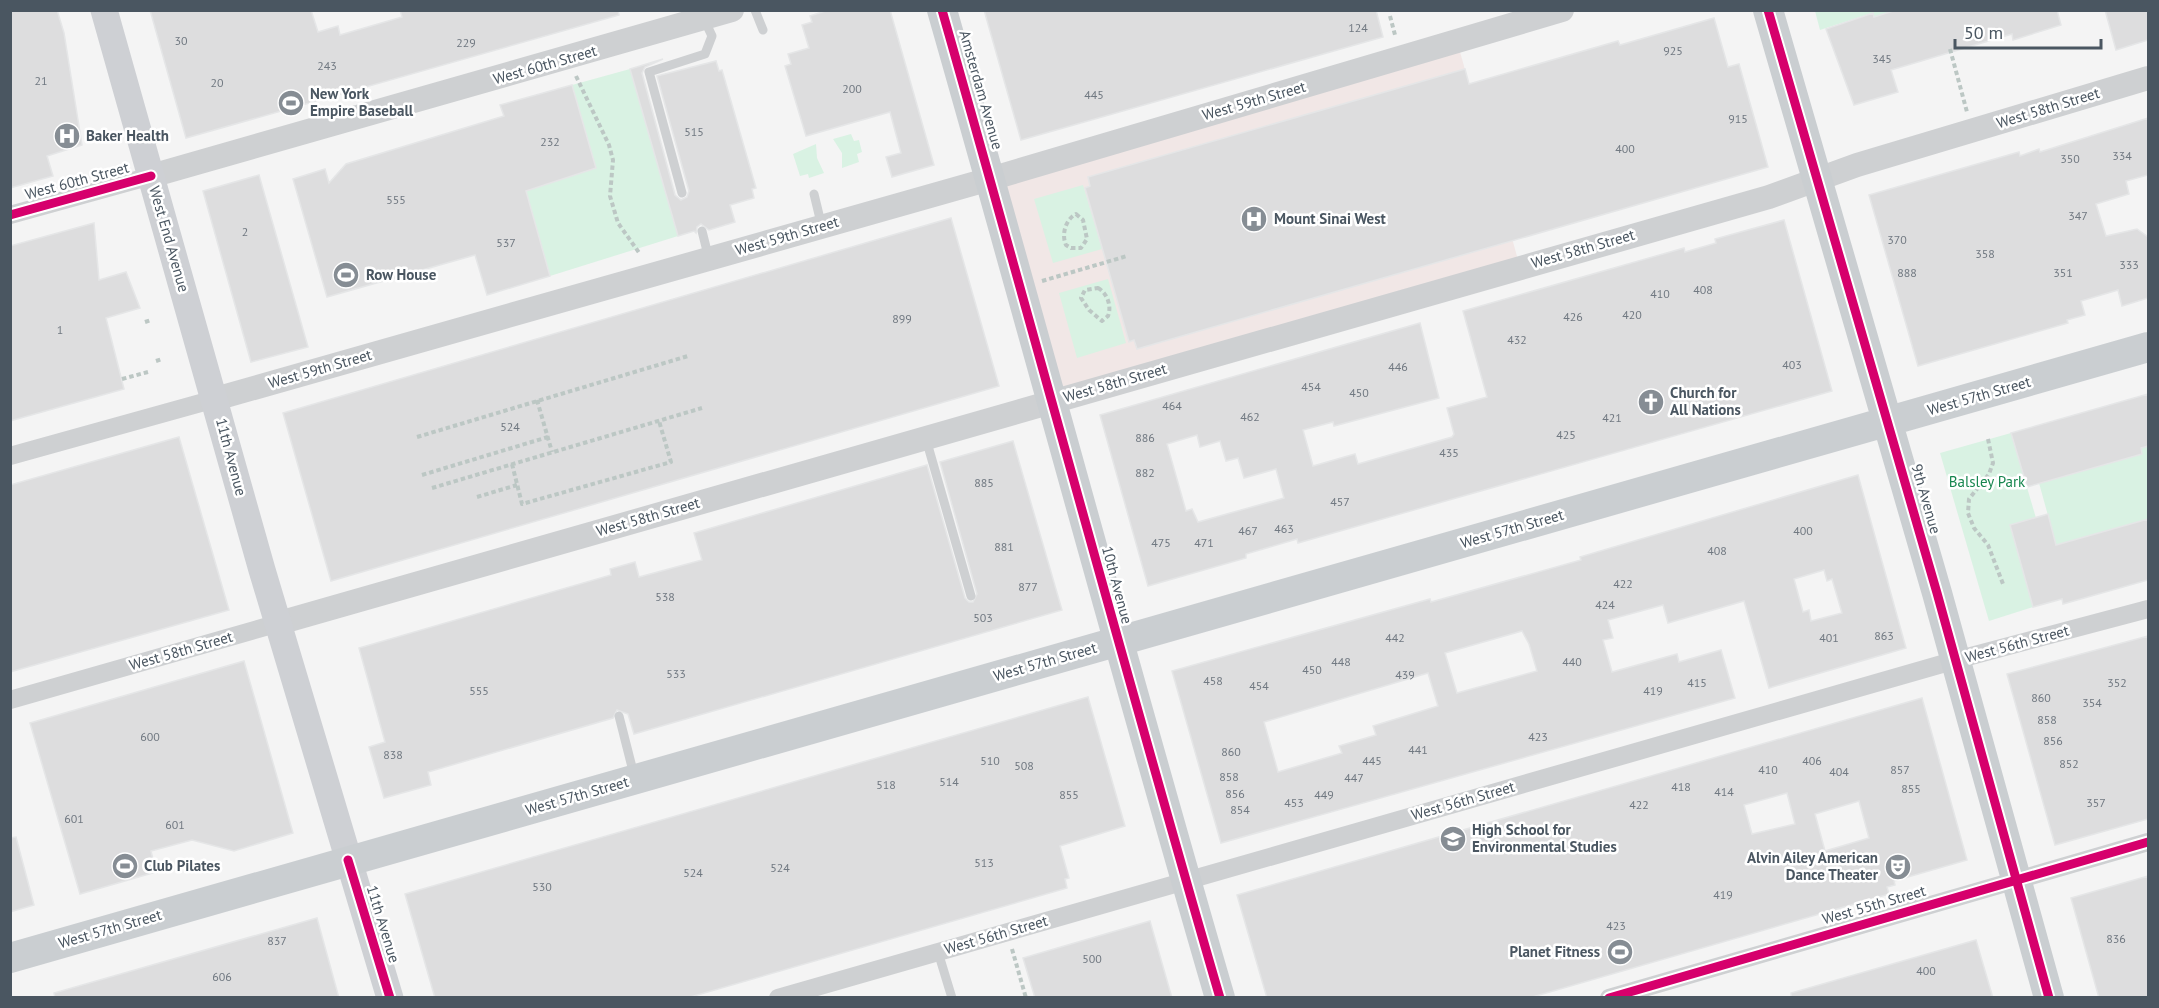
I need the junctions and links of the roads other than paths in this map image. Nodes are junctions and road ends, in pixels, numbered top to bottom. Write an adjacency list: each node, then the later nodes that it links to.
1 (104, 10): 10 (main road, West End Avenue)
2 (732, 10): 7 (street, West 60th Street)
3 (755, 10): 8 (lane)
4 (942, 10): 11 (main road, Amsterdam Avenue)
5 (1768, 10): 12 (main road, 9th Avenue)
6 (1555, 12): 11 (street, West 59th Street)
7 (704, 19): 10 (street, West 60th Street); 13 (lane)
8 (763, 30)
9 (2148, 78): 12 (street, West 58th Street)
10 (151, 176): 15 (street, West 60th Street); 20 (main road, West End Avenue)
11 (990, 179): 16 (street, West 59th Street); 21 (main road, 10th Avenue)
12 (1818, 179): 21 (street, West 58th Street); 22 (main road, 9th Avenue)
13 (682, 192)
14 (814, 194): 16 (lane)
15 (10, 214)
16 (822, 227): 18 (street, West 59th Street)
17 (702, 231): 18 (lane)
18 (709, 259): 20 (street, West 59th Street)
19 (2148, 347): 22 (main road, West 57th Street)
20 (215, 399): 24 (street, West 59th Street); 27 (main road, 11th Avenue)
21 (1052, 401): 23 (street, West 58th Street); 28 (main road, 10th Avenue)
22 (1887, 422): 28 (main road, West 57th Street); 29 (main road, 9th Avenue)
23 (925, 437): 25 (lane); 27 (street, West 58th Street)
24 (10, 456)
25 (970, 596)
26 (2148, 609): 29 (street, West 56th Street)
27 (279, 623): 30 (street, West 58th Street); 34 (main road, 11th Avenue)
28 (1117, 642): 32 (main road, West 57th Street); 36 (main road, 10th Avenue)
29 (1956, 660): 35 (main road, 9th Avenue); 36 (street, West 56th Street)
30 (10, 700)
31 (619, 716): 32 (lane)
32 (636, 779): 34 (main road, West 57th Street)
33 (2148, 842): 35 (street, West 55th Street)
34 (348, 860): 38 (main road, West 57th Street); 39 (main road, 11th Avenue)
35 (2015, 880): 43 (street, West 55th Street); 44 (main road, 9th Avenue)
36 (1186, 881): 37 (street, West 56th Street); 42 (main road, 10th Avenue)
37 (938, 952): 40 (street, West 56th Street); 41 (lane)
38 (10, 958)
39 (390, 998)
40 (778, 998)
41 (952, 998)
42 (1220, 998)
43 (1609, 998)
44 (2049, 998)

